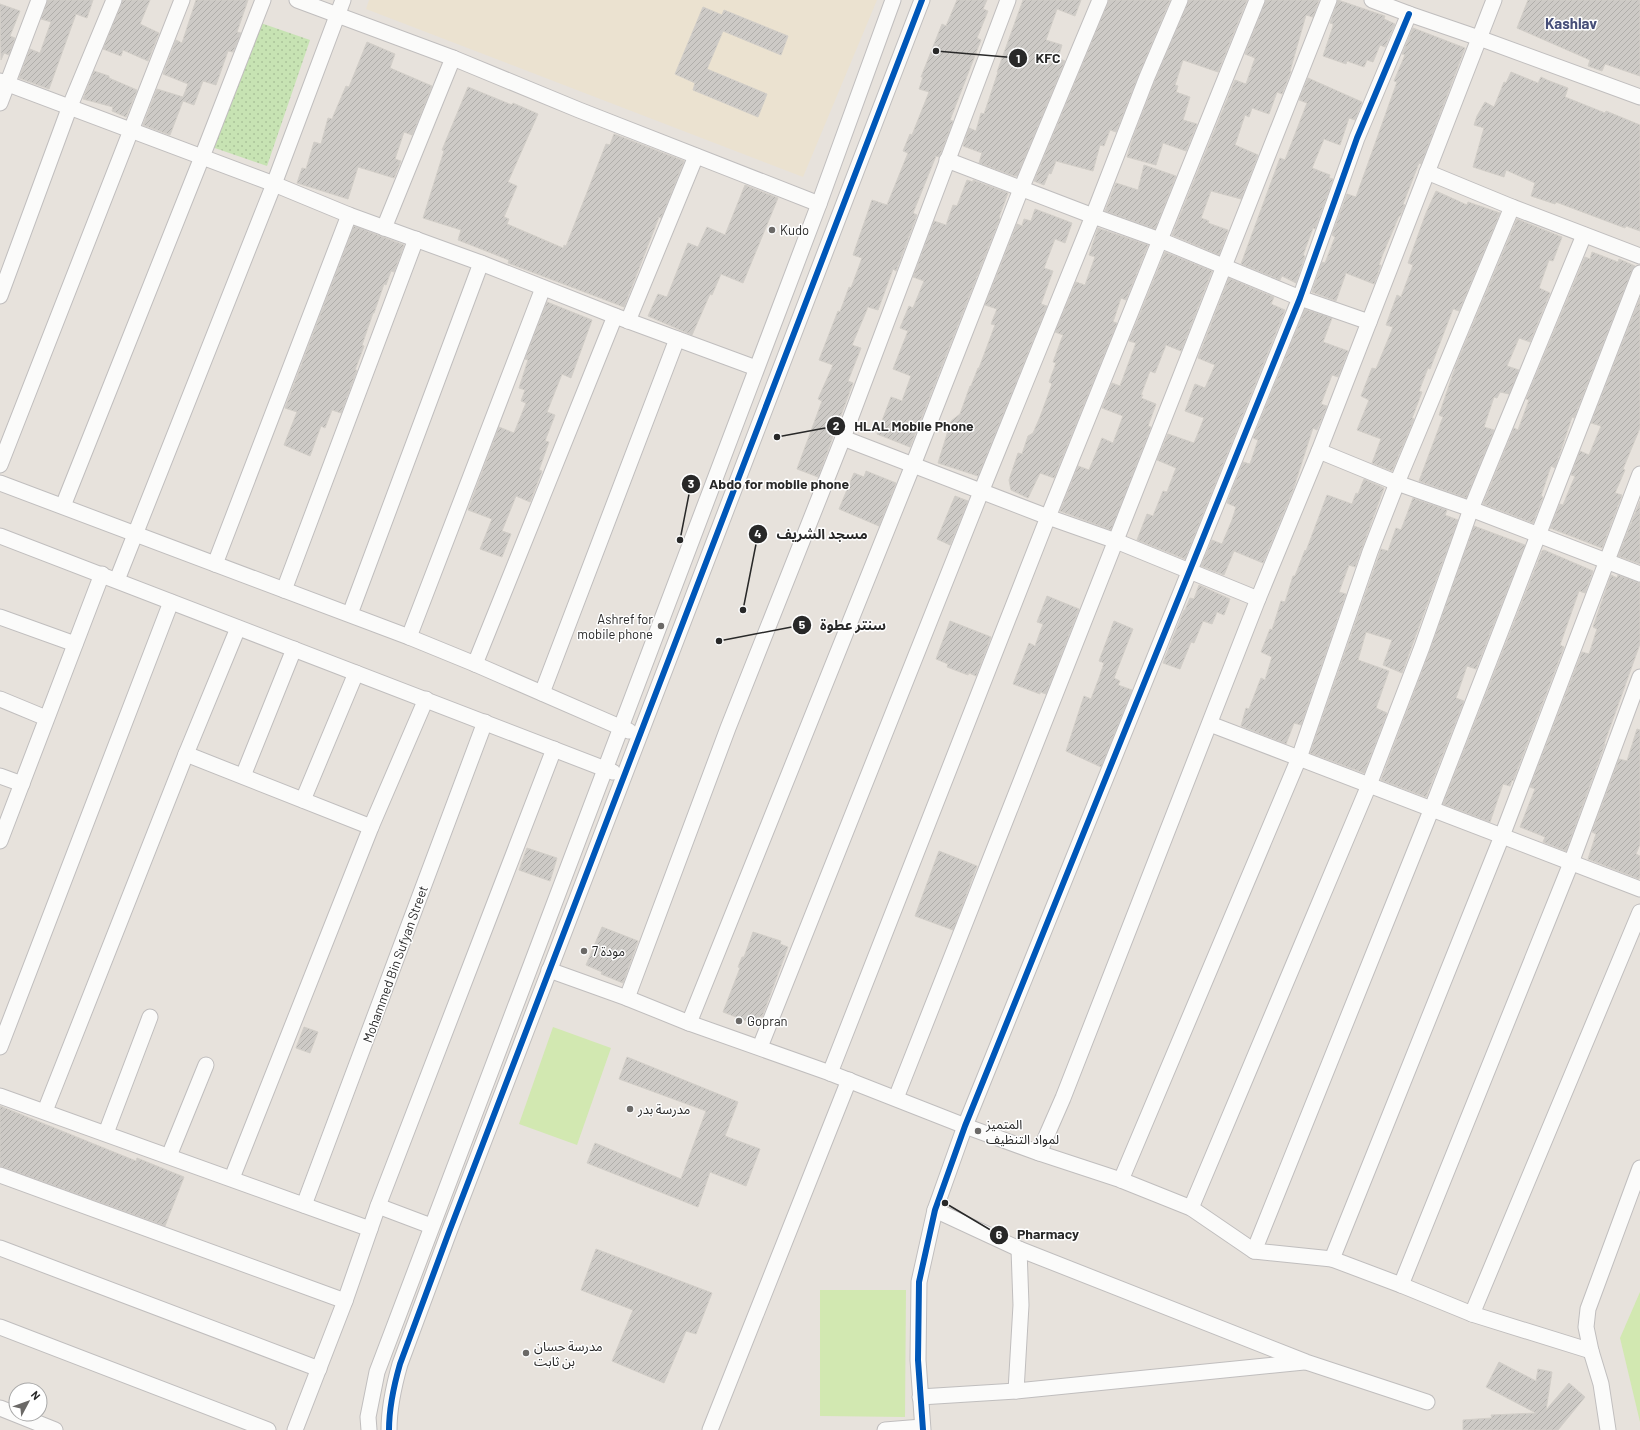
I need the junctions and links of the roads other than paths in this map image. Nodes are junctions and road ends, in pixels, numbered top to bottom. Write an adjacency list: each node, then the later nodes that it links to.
1 (39, 0): 20 (street)
2 (114, 0): 23 (street)
3 (182, 0): 24 (street)
4 (263, 0): 26 (street)
5 (297, 0): 17 (street)
6 (344, 0): 17 (street)
7 (893, 0): 31 (street)
8 (922, 0): 90 (street)
9 (1008, 0): 27 (street)
10 (1100, 0): 30 (street)
11 (1180, 0): 34 (street)
12 (1257, 0): 38 (street)
13 (1329, 0): 41 (street)
14 (1372, 0): 16 (street)
15 (1494, 0): 18 (street)
16 (1409, 14): 18 (street); 45 (street)
17 (337, 15): 19 (street); 29 (street)
18 (1479, 38): 21 (street); 28 (street)
19 (453, 58): 25 (street); 35 (street)
20 (4, 82): 22 (street); 23 (street)
21 (1640, 97)
22 (0, 103)
23 (70, 106): 24 (street); 44 (street)
24 (132, 129): 26 (street); 52 (street)
25 (696, 156): 31 (street); 46 (street)
26 (202, 157): 29 (street); 58 (street)
27 (947, 160): 30 (street); 50 (street)
28 (1427, 172): 32 (street); 47 (street)
29 (274, 184): 33 (street); 61 (street)
30 (1021, 189): 34 (street); 53 (street)
31 (819, 204): 49 (street)
32 (1512, 207): 36 (street); 55 (street)
33 (349, 215): 35 (street); 66 (street)
34 (1093, 216): 38 (street); 57 (street)
35 (384, 228): 37 (street)
36 (1584, 235): 39 (street); 59 (street)
37 (416, 239): 40 (street); 71 (street)
38 (1160, 240): 41 (street); 60 (street)
39 (1640, 256)
40 (481, 263): 43 (street); 74 (street)
41 (1224, 266): 45 (street); 64 (street)
42 (1640, 273): 62 (street)
43 (543, 288): 46 (street); 77 (street)
44 (0, 296)
45 (1300, 298): 47 (street); 67 (street)
46 (621, 318): 48 (street); 80 (street)
47 (1369, 322): 51 (street)
48 (677, 339): 49 (street); 83 (street)
49 (756, 368): 89 (street)
50 (843, 438): 53 (street); 109 (street)
51 (1319, 451): 55 (street); 72 (street)
52 (0, 465)
53 (913, 465): 57 (street); 111 (street)
54 (1640, 474): 65 (street)
55 (1397, 482): 59 (street); 93 (street)
56 (0, 483): 58 (street)
57 (981, 492): 60 (street); 113 (street)
58 (63, 506): 61 (street)
59 (1471, 509): 62 (street); 99 (street)
60 (1048, 517): 64 (street); 115 (street)
61 (136, 533): 66 (street); 70 (street)
62 (1537, 535): 65 (street); 101 (street)
63 (0, 536): 68 (street)
64 (1116, 541): 67 (street); 118 (street)
65 (1607, 562): 69 (street); 103 (street)
66 (216, 564): 71 (street)
67 (1190, 572): 72 (street); 120 (street)
68 (102, 574): 70 (street); 78 (street)
69 (1640, 574)
70 (117, 580): 73 (street)
71 (284, 590): 74 (street)
72 (1258, 599): 88 (street)
73 (171, 602): 76 (street); 112 (street)
74 (350, 614): 77 (street)
75 (0, 617): 78 (street)
76 (238, 628): 79 (street); 92 (street)
77 (409, 637): 80 (street)
78 (75, 644): 86 (street)
79 (294, 649): 81 (street); 96 (street)
80 (475, 664): 83 (street)
81 (356, 673): 85 (street); 100 (street)
82 (1640, 677): 105 (street)
83 (542, 693): 89 (street)
84 (0, 699): 86 (street)
85 (426, 699): 87 (street); 102 (street)
86 (46, 718): 98 (street)
87 (485, 722): 91 (street); 128 (street, Mohammed Bin Sufyan Street)
88 (1210, 724): 93 (street); 122 (street)
89 (620, 728): 90 (street); 94 (street)
90 (639, 735): 97 (street)
91 (554, 749): 94 (street); 129 (street)
92 (186, 754): 96 (street); 119 (street)
93 (1299, 758): 99 (street); 127 (street)
94 (604, 768): 97 (street); 132 (street)
95 (0, 776): 98 (street)
96 (242, 776): 100 (street)
97 (623, 776): 108 (street)
98 (22, 784): 104 (street)
99 (1369, 785): 101 (street); 130 (street)
100 (303, 800): 102 (street)
101 (1432, 808): 103 (street); 136 (street)
102 (371, 827): 126 (street)
103 (1502, 836): 105 (street); 137 (street)
104 (0, 840)
105 (1571, 863): 106 (street); 138 (street)
106 (1640, 889)
107 (1640, 912): 140 (street)
108 (549, 970): 109 (street); 154 (street)
109 (627, 998): 111 (street)
110 (150, 1017): 121 (street)
111 (689, 1023): 113 (street)
112 (0, 1047)
113 (760, 1047): 115 (street)
114 (206, 1065): 123 (street)
115 (830, 1073): 116 (street)
116 (849, 1080): 118 (street); 155 (street)
117 (0, 1096): 119 (street)
118 (896, 1098): 120 (street)
119 (45, 1111): 121 (street)
120 (965, 1126): 122 (street); 131 (street)
121 (106, 1133): 123 (street)
122 (1039, 1153): 127 (street)
123 (170, 1156): 126 (street)
124 (1640, 1168): 142 (street)
125 (0, 1175): 139 (street)
126 (232, 1178): 128 (street)
127 (1120, 1180): 130 (street)
128 (304, 1205): 133 (street)
129 (378, 1206): 132 (street); 133 (street)
130 (1191, 1208): 136 (street)
131 (935, 1210): 135 (street); 146 (street)
132 (431, 1226): 153 (street)
133 (370, 1228): 139 (street)
134 (0, 1248): 144 (street)
135 (1019, 1249): 143 (street); 145 (street)
136 (1254, 1251): 137 (street)
137 (1332, 1259): 138 (street)
138 (1401, 1285): 140 (street)
139 (345, 1301): 144 (street)
140 (1472, 1314): 142 (street)
141 (0, 1326): 151 (street)
142 (1591, 1351): 157 (street)
143 (1306, 1362): 145 (street); 147 (street)
144 (319, 1369): 152 (street)
145 (1016, 1391): 146 (street)
146 (920, 1397): 149 (street)
147 (1427, 1402)
148 (0, 1408): 150 (street)
149 (922, 1429): 156 (street)
150 (55, 1430)
151 (268, 1430)
152 (296, 1430)
153 (369, 1430)
154 (389, 1430)
155 (710, 1430)
156 (886, 1430)
157 (1608, 1430)

